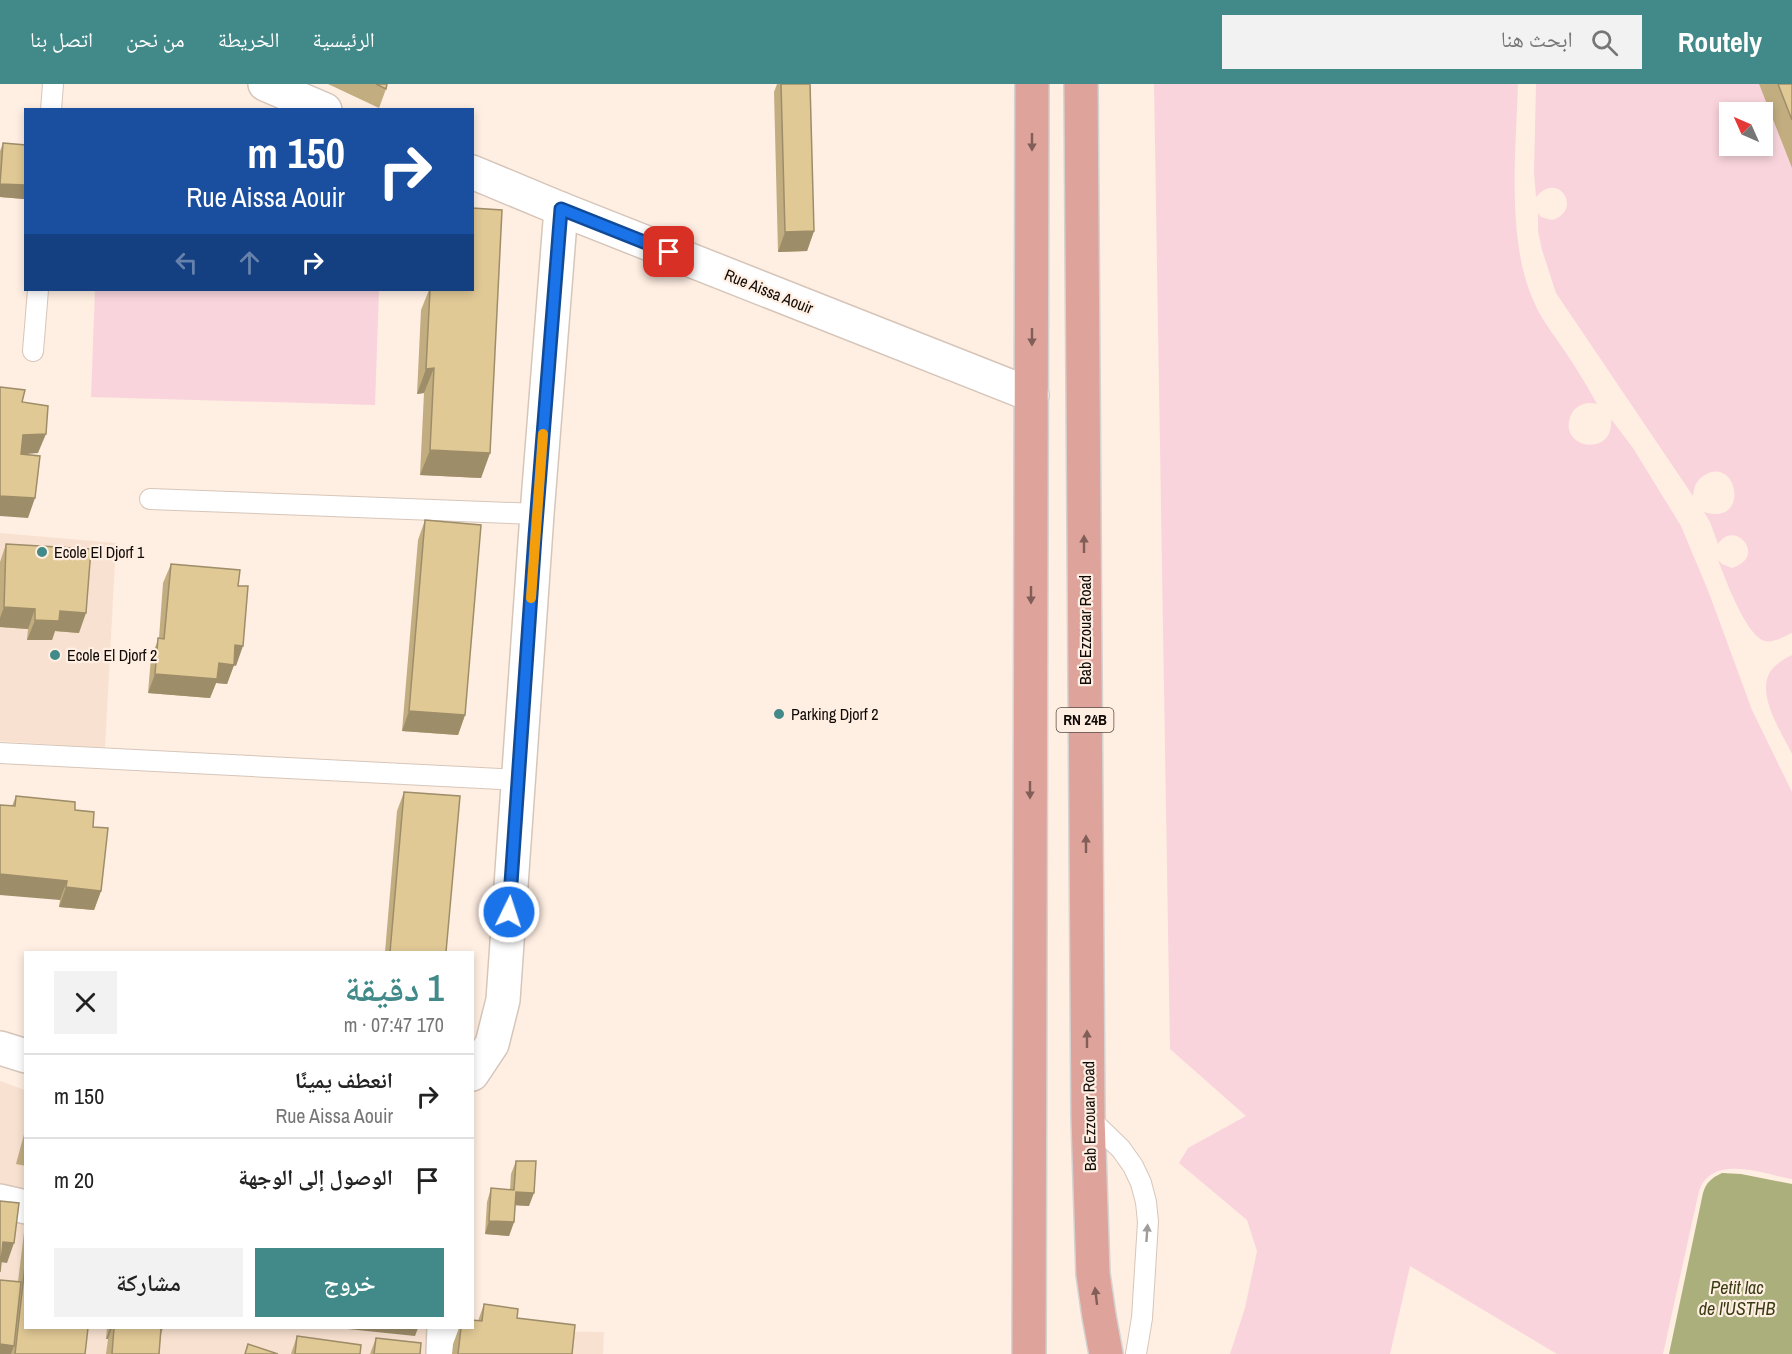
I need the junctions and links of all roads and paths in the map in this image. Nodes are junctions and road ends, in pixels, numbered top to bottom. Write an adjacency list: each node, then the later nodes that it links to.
1 (53, 84): 5 (lane)
2 (265, 84): 6 (street)
3 (1032, 84): 11 (main road, one-way to 11)
4 (1081, 84): 19 (main road, Bab Ezzouar Road / RN 24B, one-way to 4)
5 (51, 108)
6 (320, 108)
7 (474, 173): 8 (street, Rue Aissa Aouir)
8 (561, 209): 11 (street, Rue Aissa Aouir); 13 (street)
9 (38, 291): 10 (lane)
10 (33, 351)
11 (1032, 396): 22 (main road, one-way to 22)
12 (150, 499): 13 (lane)
13 (537, 514): 15 (street)
14 (0, 753): 15 (lane)
15 (518, 780): 18 (street)
16 (0, 1048): 17 (street)
17 (24, 1055)
18 (474, 1071)
19 (1088, 1117): 23 (main road, Bab Ezzouar Road / RN 24B, one-way to 19); 24 (lane, one-way to 19)
20 (0, 1201): 21 (street)
21 (24, 1207)
22 (1029, 1354)
23 (1106, 1354)
24 (1136, 1354)

